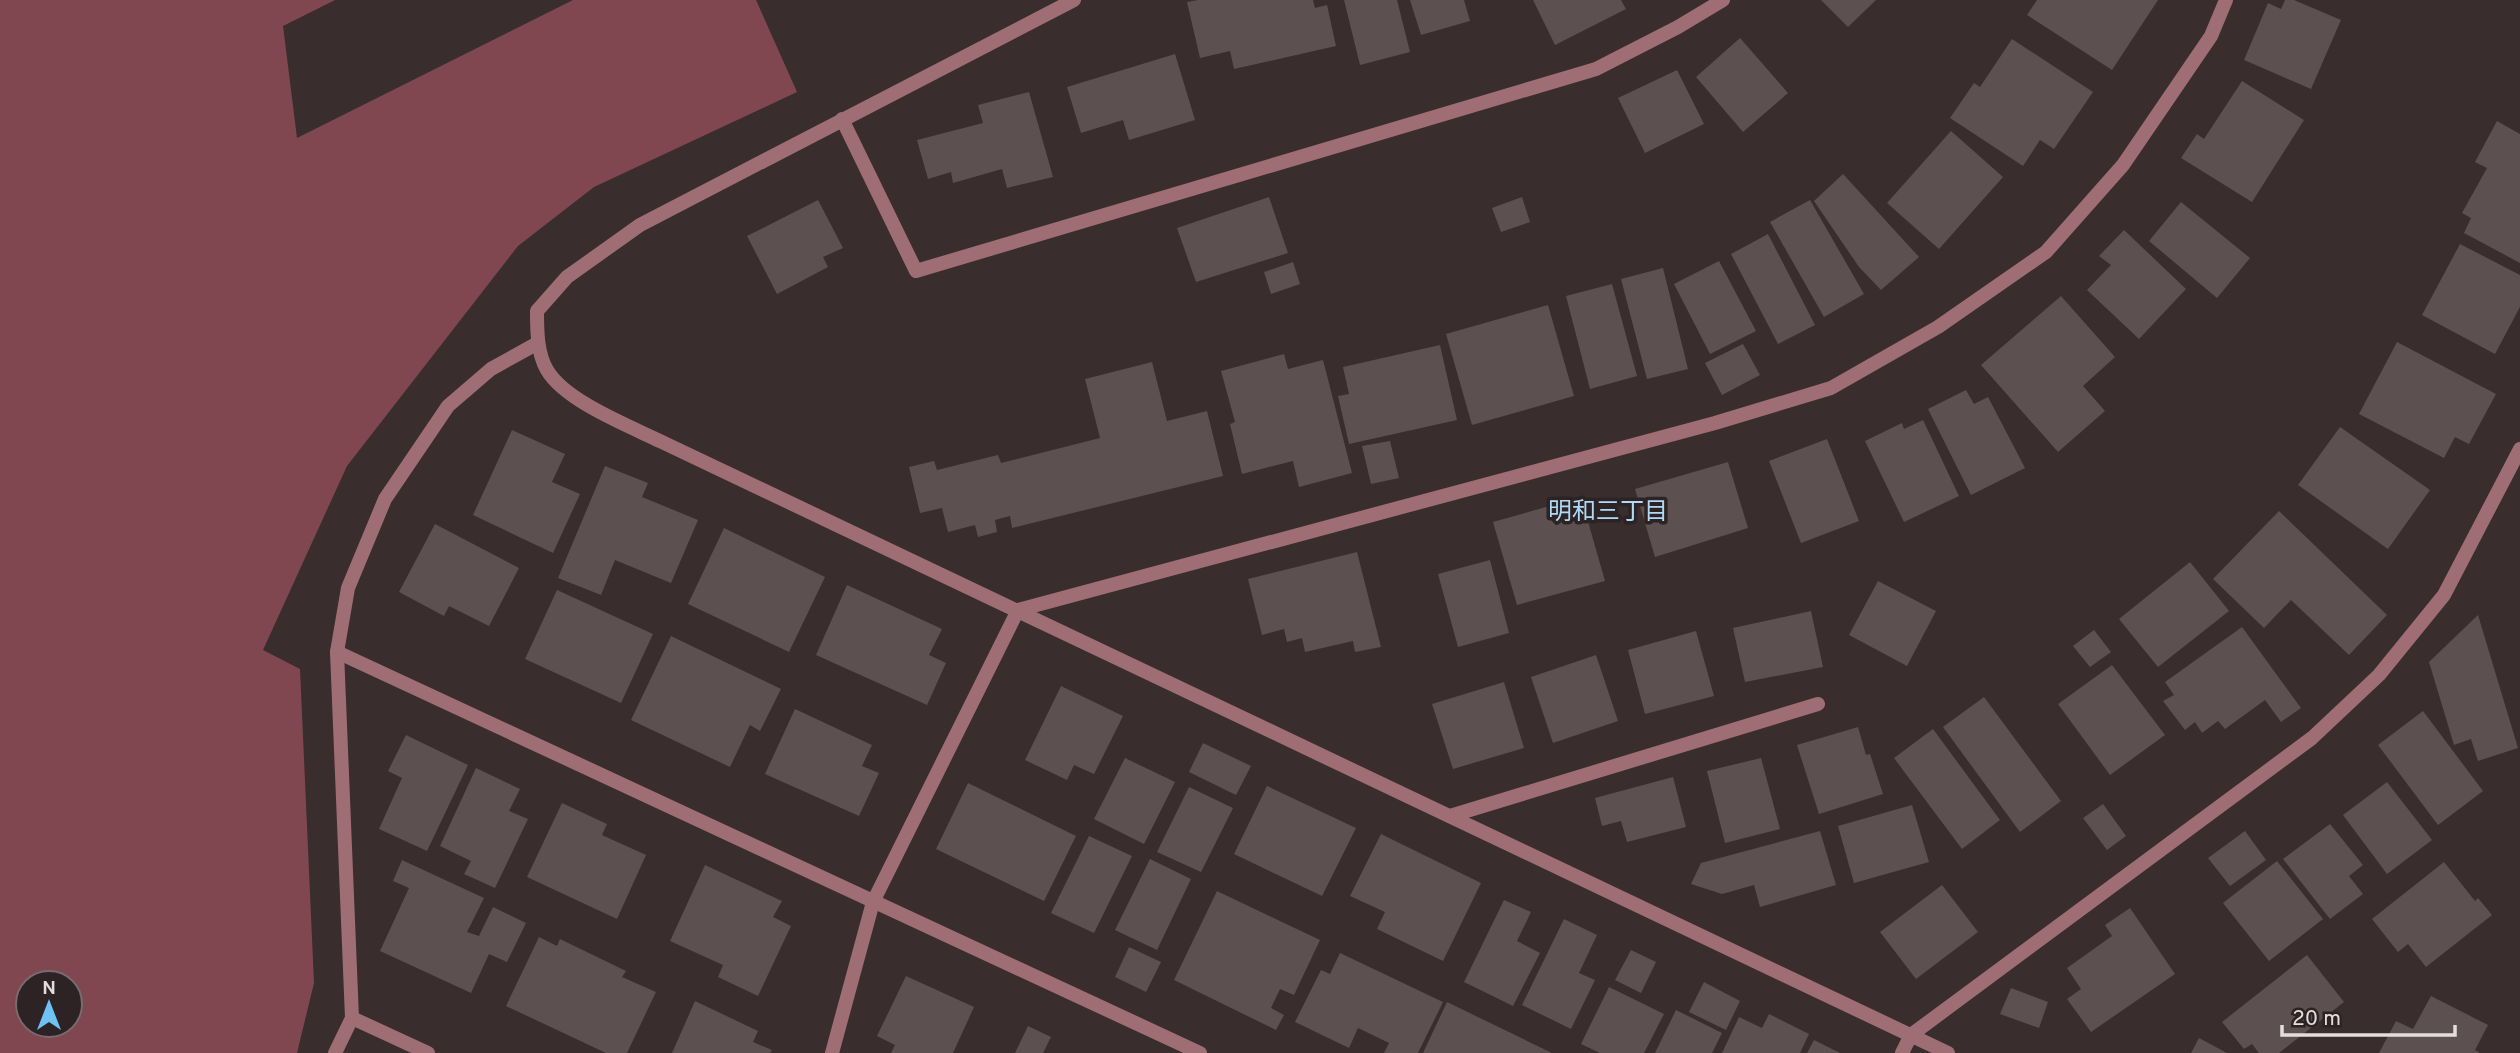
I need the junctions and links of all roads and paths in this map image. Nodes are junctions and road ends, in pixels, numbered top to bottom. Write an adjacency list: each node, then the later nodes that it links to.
1 (1074, 0): 4 (street)
2 (1723, 0): 4 (street)
3 (2226, 0): 7 (street)
4 (842, 119): 5 (street)
5 (538, 343): 7 (street); 8 (street)
6 (2520, 449): 13 (street)
7 (1018, 610): 10 (street); 11 (street)
8 (337, 652): 11 (street); 12 (street)
9 (1818, 704): 10 (street)
10 (1450, 816): 13 (street)
11 (873, 902): 16 (street); 17 (street)
12 (352, 1018): 14 (street); 15 (street)
13 (1911, 1035): 18 (street); 19 (street)
14 (335, 1053)
15 (428, 1053)
16 (832, 1053)
17 (1200, 1053)
18 (1902, 1053)
19 (1948, 1053)

